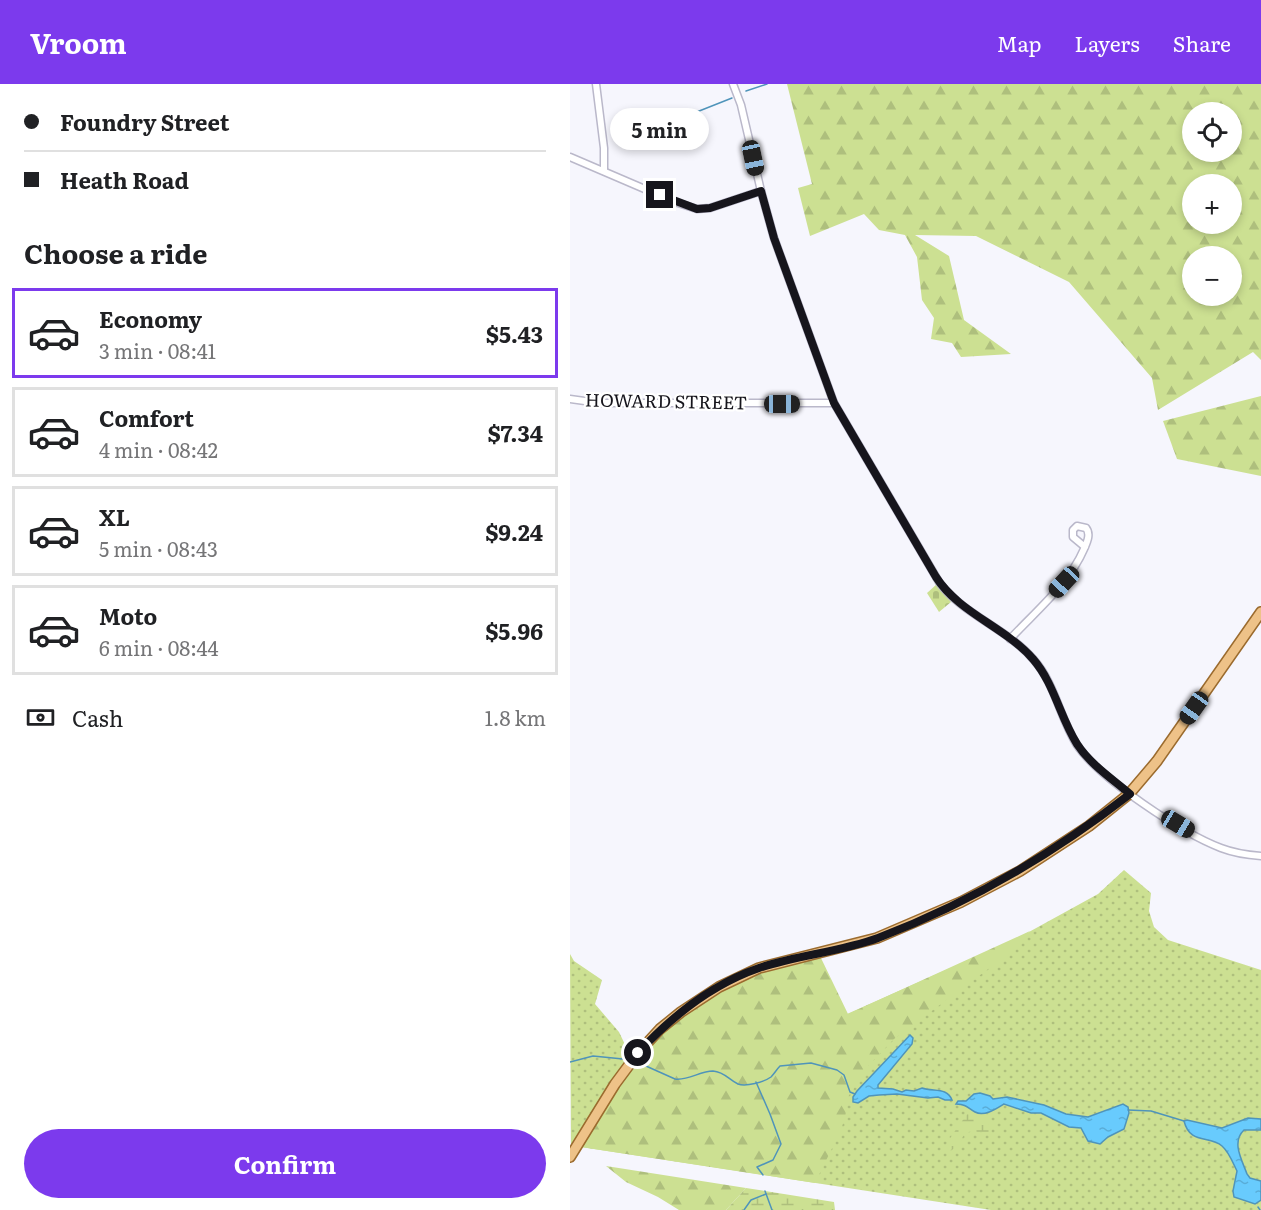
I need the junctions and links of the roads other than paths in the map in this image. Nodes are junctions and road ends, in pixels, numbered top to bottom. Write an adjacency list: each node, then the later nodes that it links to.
1 (596, 84): 4 (street)
2 (733, 84): 5 (street)
3 (570, 158): 4 (street)
4 (604, 171): 5 (street)
5 (761, 191): 7 (street)
6 (570, 399): 7 (street, HOWARD STREET)
7 (834, 403): 10 (street)
8 (1085, 547): 10 (street)
9 (1261, 612): 11 (main road)
10 (1010, 639): 11 (street)
11 (1130, 794): 12 (street); 13 (main road)
12 (1261, 856)
13 (570, 1157)

